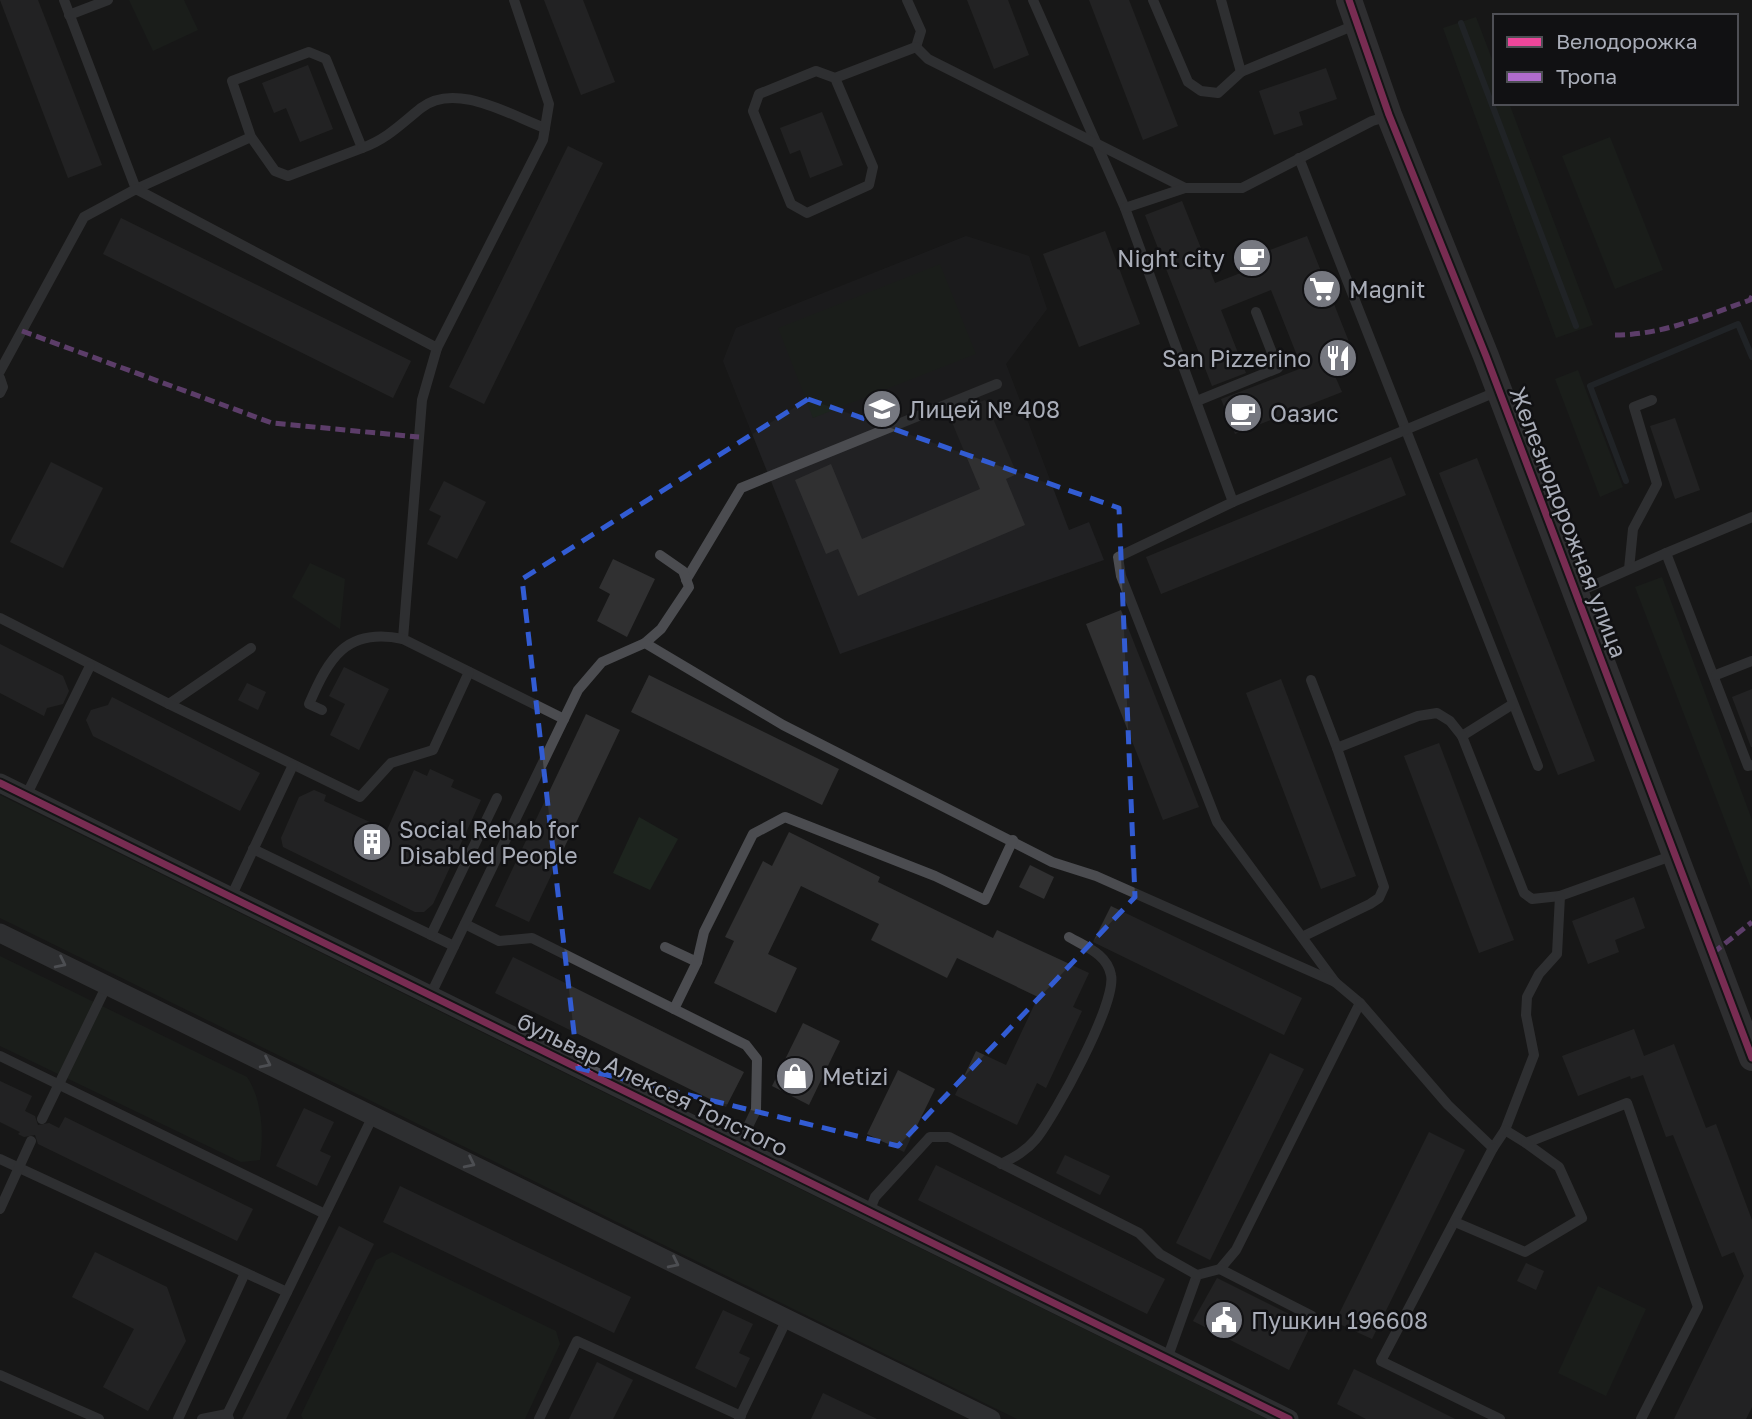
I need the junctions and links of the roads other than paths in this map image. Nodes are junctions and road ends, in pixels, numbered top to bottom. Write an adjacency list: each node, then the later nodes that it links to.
1 (64, 0): 9 (lane)
2 (108, 0): 9 (lane)
3 (514, 0): 14 (lane)
4 (907, 0): 10 (lane)
5 (1033, 0): 16 (lane)
6 (1153, 0): 11 (lane)
7 (1221, 0): 11 (lane)
8 (1353, 12): 11 (lane); 13 (street, Железнодорожная улица)
9 (69, 15): 20 (lane)
10 (916, 47): 12 (lane); 16 (lane)
11 (1241, 72)
12 (835, 78): 12 (lane)
13 (1389, 115): 18 (lane); 27 (street, Железнодорожная улица)
14 (545, 128): 17 (lane); 23 (lane)
15 (251, 137): 17 (lane); 17 (lane); 20 (lane)
16 (1095, 141): 19 (lane); 21 (lane)
17 (362, 148)
18 (1299, 158): 19 (lane); 31 (lane)
19 (1185, 188): 21 (lane)
20 (136, 189): 23 (lane); 24 (lane)
21 (1125, 208): 30 (lane)
22 (1256, 312): 30 (lane)
23 (437, 348): 40 (lane)
24 (0, 372)
25 (0, 378): 28 (lane)
26 (997, 384): 37 (lane)
27 (1499, 390): 31 (lane); 38 (street, Железнодорожная улица)
28 (0, 393)
29 (1652, 400): 36 (lane)
30 (1197, 401): 32 (lane)
31 (1406, 431): 32 (lane); 49 (lane)
32 (1234, 502): 68 (lane)
33 (1752, 517): 34 (lane)
34 (1666, 553): 36 (lane); 46 (lane)
35 (660, 555): 37 (lane)
36 (1629, 569): 38 (lane)
37 (687, 580): 41 (lane)
38 (1575, 593): 62 (street, Железнодорожная улица)
39 (0, 618): 44 (lane)
40 (403, 639): 45 (lane); 50 (lane)
41 (645, 643): 51 (lane); 60 (lane)
42 (251, 648): 48 (lane)
43 (1752, 661): 46 (lane)
44 (90, 666): 48 (lane); 58 (lane)
45 (469, 672): 51 (lane); 54 (lane)
46 (1716, 676): 56 (lane)
47 (1311, 680): 53 (lane)
48 (169, 704): 54 (lane)
49 (1513, 705): 52 (lane); 55 (lane)
50 (322, 710)
51 (564, 719): 65 (lane)
52 (1462, 736): 53 (lane); 63 (lane)
53 (1337, 748): 68 (lane)
54 (293, 765): 61 (lane)
55 (1538, 766)
56 (1751, 768)
57 (0, 783): 58 (street, бульвар Алексея Толстого)
58 (26, 796): 64 (street, бульвар Алексея Толстого)
59 (497, 798): 67 (lane)
60 (1013, 840): 72 (lane); 73 (lane)
61 (253, 849): 64 (lane); 67 (lane)
62 (1676, 854): 63 (lane); 79 (street, Железнодорожная улица)
63 (1560, 896): 83 (lane)
64 (231, 897): 75 (street, бульвар Алексея Толстого)
65 (465, 923): 70 (lane); 77 (lane)
66 (0, 933): 74 (street, one-way to 74)
67 (431, 935): 70 (lane)
68 (1304, 936): 73 (lane)
69 (1069, 937): 89 (lane)
70 (454, 947): 75 (lane)
71 (665, 947): 72 (lane)
72 (696, 962): 77 (lane)
73 (1335, 982): 76 (lane)
74 (107, 985): 80 (lane); 81 (street, one-way to 81)
75 (430, 996): 86 (street, бульвар Алексея Толстого)
76 (1360, 1003): 87 (lane); 95 (lane)
77 (674, 1009): 86 (lane)
78 (0, 1056): 80 (lane)
79 (1752, 1058)
80 (59, 1085): 82 (lane); 93 (lane)
81 (373, 1116): 93 (lane); 100 (street, one-way to 100)
82 (42, 1119)
83 (1505, 1130): 85 (lane); 87 (lane)
84 (31, 1141): 90 (lane)
85 (1526, 1143): 94 (lane); 112 (lane)
86 (738, 1147): 92 (street, бульвар Алексея Толстого)
87 (1493, 1148): 94 (lane)
88 (0, 1159): 90 (lane)
89 (1001, 1164): 92 (lane); 97 (lane)
90 (19, 1168): 91 (lane); 96 (lane)
91 (0, 1209)
92 (869, 1212): 101 (street, бульвар Алексея Толстого)
93 (325, 1214): 98 (lane)
94 (1455, 1222): 111 (lane)
95 (1220, 1269): 97 (lane); 99 (lane)
96 (245, 1273): 98 (lane); 106 (lane)
97 (1197, 1275): 101 (lane)
98 (287, 1292): 103 (lane)
99 (1312, 1316)
100 (787, 1319): 104 (lane); 109 (street)
101 (1167, 1359): 110 (street, бульвар Алексея Толстого)
102 (0, 1375): 105 (lane)
103 (227, 1417): 107 (lane)
104 (740, 1418): 108 (lane)
105 (99, 1419)
106 (178, 1419)
107 (202, 1419)
108 (539, 1419)
109 (991, 1419)
110 (1289, 1419)
111 (1500, 1419)
112 (1641, 1419)

